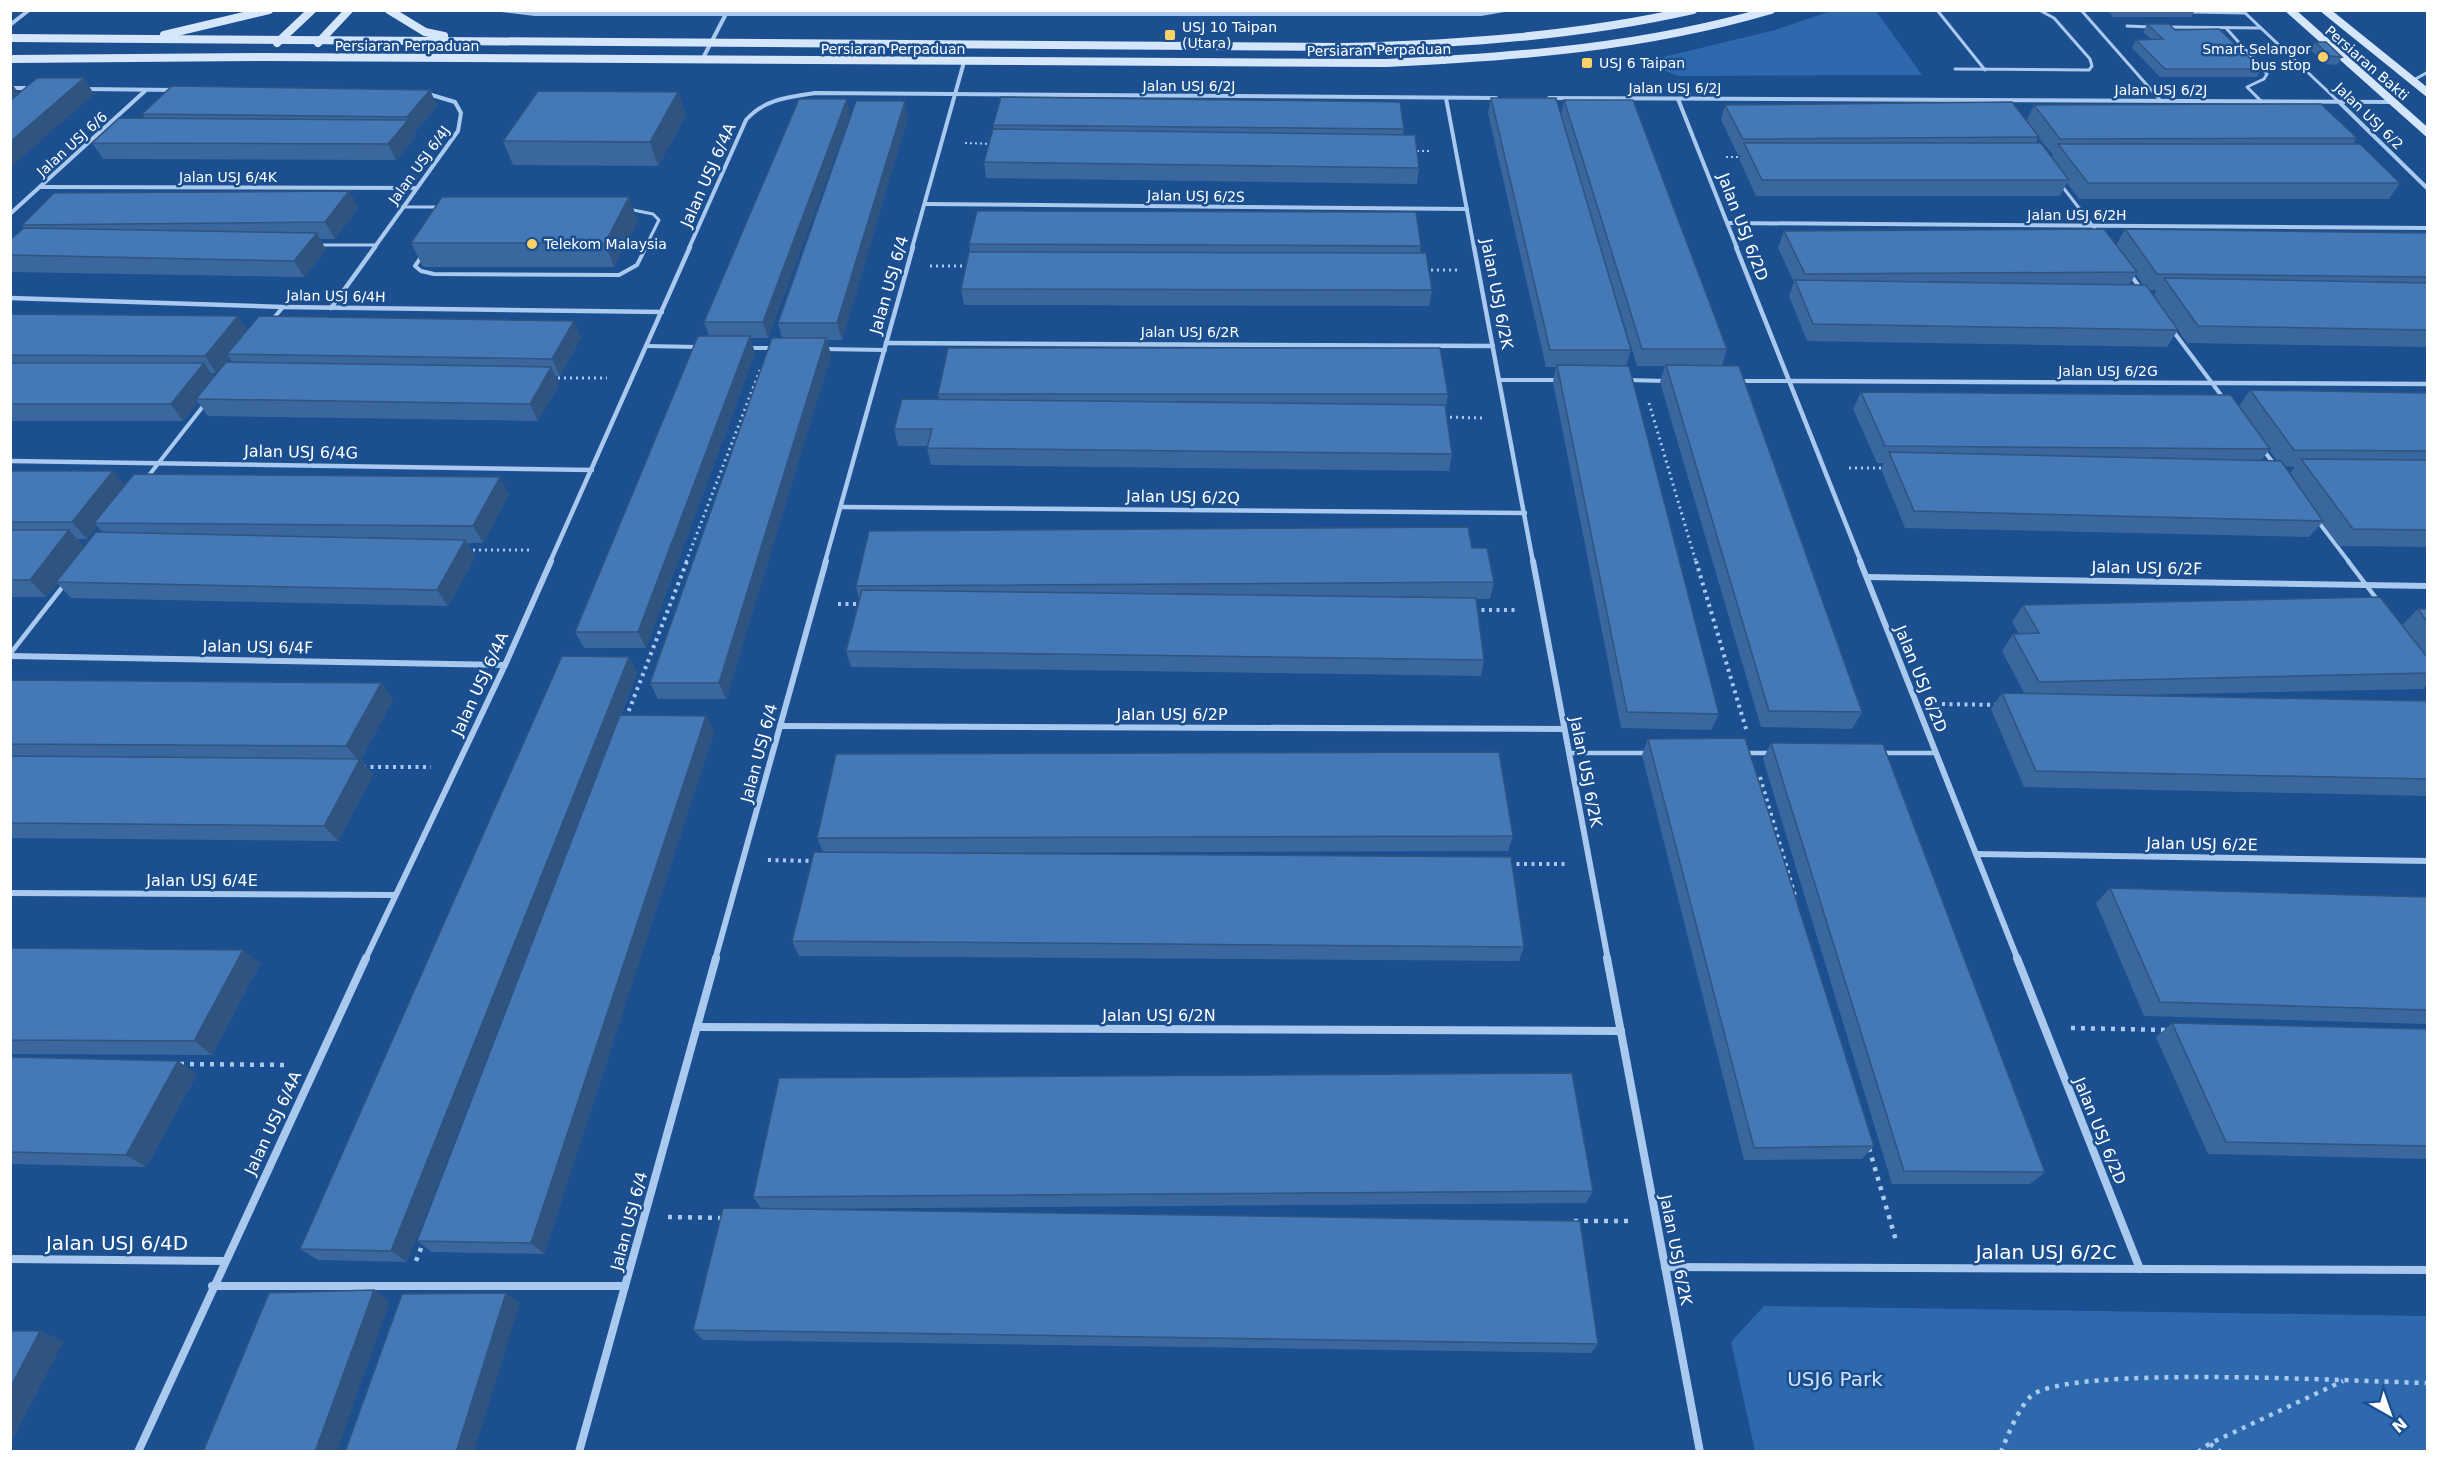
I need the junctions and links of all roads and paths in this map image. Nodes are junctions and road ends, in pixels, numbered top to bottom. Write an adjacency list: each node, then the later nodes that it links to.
1 (29, 10): 24 (street)
2 (269, 10): 29 (main road)
3 (312, 10): 31 (main road)
4 (349, 10): 30 (main road)
5 (389, 10): 32 (main road)
6 (502, 10): 21 (street)
7 (728, 10): 21 (street)
8 (888, 10): 22 (lane)
9 (1229, 10): 23 (lane)
10 (1504, 10): 23 (street)
11 (1693, 10): 33 (main road, Persiaran Perpaduan)
12 (1771, 10): 38 (main road, Persiaran Perpaduan)
13 (1937, 10): 40 (lane)
14 (2039, 10): 40 (lane)
15 (2081, 10): 56 (lane)
16 (2290, 10): 59 (main road, Persiaran Bakti)
17 (2325, 10): 42 (main road, Persiaran Bakti)
18 (2203, 11): 19 (lane); 20 (lane)
19 (2186, 12)
20 (2244, 12): 27 (lane, Jalan USJ 6/2)
21 (725, 15): 22 (street); 33 (street)
22 (886, 16): 23 (street)
23 (1229, 16)
24 (10, 25)
25 (2127, 26): 26 (lane)
26 (2226, 28): 27 (lane); 57 (lane)
27 (2261, 28): 58 (lane, Jalan USJ 6/2)
28 (10, 38): 29 (main road, Persiaran Perpaduan)
29 (133, 40): 31 (main road, Persiaran Perpaduan)
30 (321, 40): 31 (main road, Persiaran Perpaduan); 32 (main road, Persiaran Perpaduan); 35 (main road)
31 (279, 41): 34 (main road)
32 (462, 41): 33 (main road, Persiaran Perpaduan)
33 (712, 42): 37 (street)
34 (264, 57): 35 (main road, Persiaran Perpaduan); 36 (main road, Persiaran Perpaduan)
35 (305, 57): 37 (main road, Persiaran Perpaduan)
36 (10, 59)
37 (702, 60): 38 (main road, Persiaran Perpaduan)
38 (964, 62): 50 (street, Jalan USJ 6/4)
39 (1955, 69): 40 (lane)
40 (1985, 70)
41 (2427, 72): 42 (lane)
42 (2412, 81): 49 (main road, Persiaran Bakti)
43 (10, 88): 44 (street)
44 (33, 88)
45 (79, 89): 46 (street)
46 (147, 89): 47 (street); 69 (street, Jalan USJ 6/6)
47 (182, 90)
48 (421, 93): 70 (street, Jalan USJ 6/4J)
49 (2427, 93)
50 (955, 95): 51 (street, Jalan USJ 6/2J); 62 (street, Jalan USJ 6/4); 94 (street, Jalan USJ 6/4A)
51 (1446, 98): 52 (street, Jalan USJ 6/2J); 65 (street, Jalan USJ 6/2K)
52 (1504, 98)
53 (1539, 98): 54 (street, Jalan USJ 6/2J)
54 (1678, 99): 55 (street, Jalan USJ 6/2J); 66 (street, Jalan USJ 6/2D)
55 (1997, 100): 56 (street, Jalan USJ 6/2J); 60 (lane)
56 (2161, 101): 57 (street, Jalan USJ 6/2J)
57 (2261, 101): 58 (street, Jalan USJ 6/2J)
58 (2339, 102): 59 (street, Jalan USJ 6/2J); 71 (street, Jalan USJ 6/2)
59 (2394, 102): 61 (main road, Persiaran Bakti)
60 (2004, 108)
61 (2427, 133)
62 (942, 143): 63 (path); 72 (street, Jalan USJ 6/4)
63 (1002, 144)
64 (1409, 150): 65 (path)
65 (1456, 151): 76 (street, Jalan USJ 6/2K)
66 (1701, 157): 67 (path); 78 (street, Jalan USJ 6/2D)
67 (1748, 157)
68 (2060, 183): 79 (lane)
69 (40, 187): 70 (street, Jalan USJ 6/4K); 77 (street, Jalan USJ 6/6)
70 (415, 188): 73 (street, Jalan USJ 6/4J)
71 (2427, 189)
72 (925, 204): 76 (street, Jalan USJ 6/2S); 85 (street, Jalan USJ 6/4)
73 (402, 207): 74 (lane); 83 (street, Jalan USJ 6/4J)
74 (445, 207)
75 (616, 209): 84 (lane)
76 (1467, 209): 89 (street, Jalan USJ 6/2K)
77 (10, 214)
78 (1727, 223): 79 (street, Jalan USJ 6/2H); 113 (street, Jalan USJ 6/2D)
79 (2092, 226): 80 (street, Jalan USJ 6/2H); 81 (lane)
80 (2427, 228)
81 (2106, 243)
82 (316, 245): 83 (lane)
83 (375, 245): 93 (street, Jalan USJ 6/4J)
84 (428, 247)
85 (908, 265): 86 (path); 98 (street, Jalan USJ 6/4)
86 (979, 266)
87 (2126, 269): 90 (lane)
88 (1419, 270): 89 (path)
89 (1479, 270): 99 (street, Jalan USJ 6/2K)
90 (2145, 295)
91 (10, 298): 92 (street, Jalan USJ 6/4H)
92 (283, 307): 93 (street, Jalan USJ 6/4H); 95 (lane)
93 (331, 308): 94 (street, Jalan USJ 6/4H)
94 (662, 312): 97 (street, Jalan USJ 6/4A)
95 (269, 325)
96 (2172, 330): 114 (lane)
97 (647, 346): 100 (lane); 106 (street, Jalan USJ 6/4A)
98 (885, 346): 99 (street, Jalan USJ 6/2R); 104 (lane); 128 (street, Jalan USJ 6/4)
99 (1493, 346): 107 (street, Jalan USJ 6/2K)
100 (702, 347)
101 (746, 348): 102 (lane)
102 (769, 348): 103 (lane); 147 (path)
103 (780, 348)
104 (815, 349)
105 (549, 378): 106 (path)
106 (632, 379): 125 (street, Jalan USJ 6/4A)
107 (1499, 380): 108 (lane); 119 (street, Jalan USJ 6/2K)
108 (1571, 380)
109 (1619, 380): 110 (lane)
110 (1643, 381): 111 (lane); 152 (path)
111 (1677, 381)
112 (1733, 381): 113 (lane)
113 (1789, 381): 114 (street, Jalan USJ 6/2G); 123 (street, Jalan USJ 6/2D)
114 (2213, 383): 115 (street, Jalan USJ 6/2G); 116 (lane)
115 (2427, 384)
116 (2226, 401)
117 (206, 403): 122 (lane)
118 (1435, 417): 119 (path)
119 (1506, 418): 130 (street, Jalan USJ 6/2K)
120 (2261, 447): 126 (lane)
121 (10, 461): 122 (street, Jalan USJ 6/4G)
122 (159, 463): 125 (street, Jalan USJ 6/4G); 127 (lane)
123 (1823, 467): 124 (path); 133 (street, Jalan USJ 6/2D)
124 (1894, 468)
125 (592, 470): 132 (street, Jalan USJ 6/4A)
126 (2282, 474)
127 (145, 481)
128 (841, 507): 130 (street, Jalan USJ 6/2Q); 138 (street, Jalan USJ 6/4)
129 (2310, 511): 135 (lane)
130 (1524, 513): 141 (street, Jalan USJ 6/2K)
131 (462, 549): 132 (path)
132 (556, 551): 143 (street, Jalan USJ 6/4A)
133 (1867, 577): 135 (street, Jalan USJ 6/2F); 144 (street, Jalan USJ 6/2D)
134 (67, 581): 142 (lane)
135 (2366, 585): 136 (street, Jalan USJ 6/2F); 137 (lane)
136 (2427, 586)
137 (2380, 603)
138 (814, 604): 139 (path); 146 (street, Jalan USJ 6/4)
139 (862, 604)
140 (1471, 610): 141 (path)
141 (1542, 610): 148 (street, Jalan USJ 6/2K)
142 (10, 655): 143 (street, Jalan USJ 6/4F)
143 (505, 665): 157 (street, Jalan USJ 6/4A)
144 (1917, 704): 145 (path); 155 (street, Jalan USJ 6/2D)
145 (2000, 705)
146 (780, 726): 148 (street, Jalan USJ 6/2P); 159 (street, Jalan USJ 6/4)
147 (622, 728)
148 (1564, 729): 149 (street, Jalan USJ 6/2K)
149 (1569, 753): 150 (lane); 163 (street, Jalan USJ 6/2K)
150 (1650, 753)
151 (1742, 753): 152 (lane)
152 (1753, 753): 153 (lane); 166 (path)
153 (1776, 753)
154 (1879, 753): 155 (lane)
155 (1936, 753): 158 (street, Jalan USJ 6/2D)
156 (362, 767): 157 (path)
157 (456, 767): 165 (street, Jalan USJ 6/4A)
158 (1976, 854): 161 (street, Jalan USJ 6/2E); 168 (street, Jalan USJ 6/2D)
159 (744, 860): 160 (path); 167 (street, Jalan USJ 6/4)
160 (827, 861)
161 (2427, 861)
162 (1506, 864): 163 (path)
163 (1590, 864): 170 (street, Jalan USJ 6/2K)
164 (10, 893): 165 (street, Jalan USJ 6/4E)
165 (394, 895): 172 (street, Jalan USJ 6/4A)
166 (1797, 902)
167 (697, 1027): 170 (street, Jalan USJ 6/2N); 174 (street, Jalan USJ 6/4)
168 (2044, 1027): 169 (path); 183 (street, Jalan USJ 6/2D)
169 (2172, 1030)
170 (1621, 1031): 177 (street, Jalan USJ 6/2K)
171 (174, 1064): 172 (path)
172 (315, 1065): 180 (street, Jalan USJ 6/4A)
173 (1867, 1142): 182 (path)
174 (644, 1217): 175 (path); 186 (street, Jalan USJ 6/4)
175 (728, 1218)
176 (1562, 1221): 177 (path)
177 (1657, 1221): 181 (street, Jalan USJ 6/2K)
178 (423, 1242): 187 (path)
179 (10, 1259): 180 (street, Jalan USJ 6/4D)
180 (224, 1261): 185 (street, Jalan USJ 6/4A)
181 (1665, 1267): 182 (street, Jalan USJ 6/2C); 193 (street, Jalan USJ 6/2K)
182 (1904, 1268): 183 (street, Jalan USJ 6/2C)
183 (2139, 1269): 184 (street, Jalan USJ 6/2C)
184 (2427, 1270)
185 (212, 1286): 187 (street); 191 (street, Jalan USJ 6/4A)
186 (626, 1286): 187 (street); 192 (street, Jalan USJ 6/4)
187 (406, 1287)
188 (2343, 1381): 189 (path); 190 (path); 194 (path)
189 (2427, 1383)
190 (2209, 1444): 195 (path); 196 (path)
191 (138, 1452)
192 (579, 1452)
193 (1700, 1452)
194 (2001, 1452)
195 (2198, 1452)
196 (2221, 1452)

